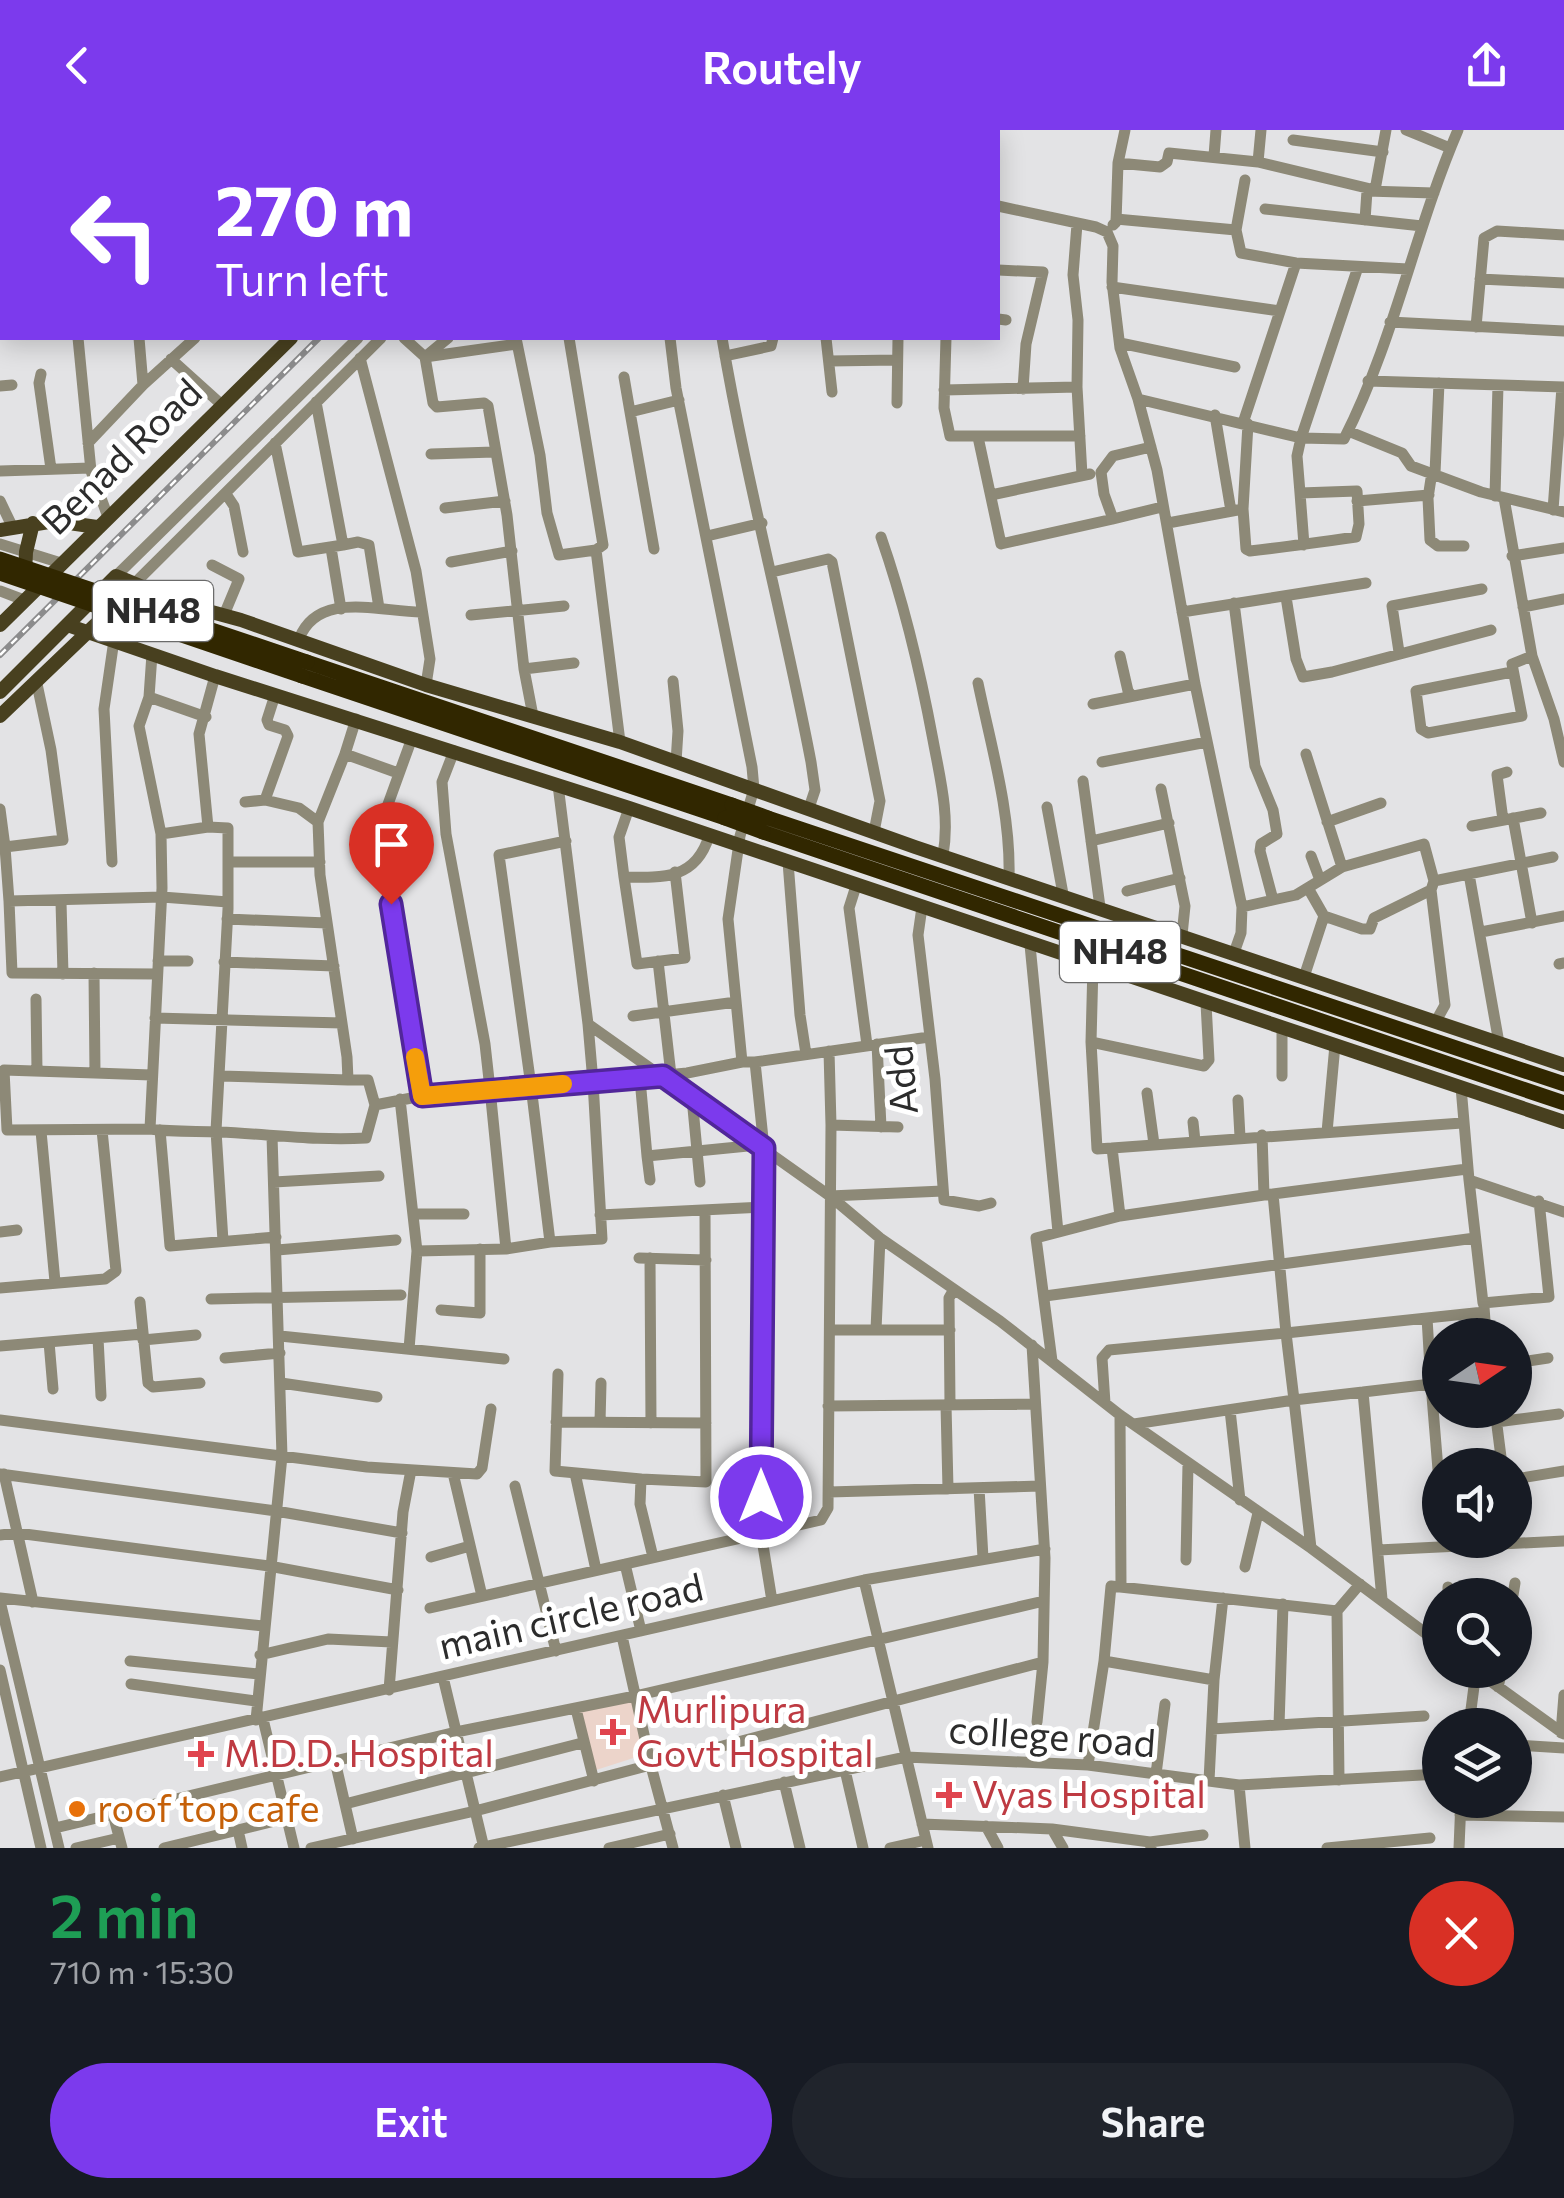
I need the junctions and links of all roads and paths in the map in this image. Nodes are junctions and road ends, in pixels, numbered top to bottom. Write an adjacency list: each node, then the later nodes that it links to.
1 (1126, 130): 12 (street)
2 (1216, 130): 10 (street)
3 (1261, 130): 11 (street)
4 (1386, 130): 9 (street)
5 (1406, 130): 8 (street)
6 (1458, 130): 8 (street)
7 (1293, 140): 9 (street)
8 (1450, 148): 15 (street)
9 (1384, 152): 14 (street)
10 (1214, 156): 11 (street); 12 (street)
11 (1258, 162): 14 (street)
12 (1118, 163): 18 (street)
13 (1244, 180): 22 (street)
14 (1375, 190): 15 (street); 19 (street)
15 (1434, 193): 21 (street)
16 (1000, 206): 20 (street)
17 (1265, 209): 19 (street)
18 (1116, 219): 22 (street); 23 (street)
19 (1366, 220): 21 (street)
20 (1077, 224): 23 (street); 66 (street)
21 (1422, 226): 27 (street)
22 (1236, 230): 25 (street)
23 (1106, 232): 31 (street)
24 (1564, 234): 29 (street)
25 (1296, 263): 26 (street); 32 (street)
26 (1358, 266): 27 (street); 82 (street)
27 (1408, 269): 33 (street)
28 (1000, 270): 68 (street)
29 (1480, 279): 30 (street); 34 (street)
30 (1564, 282)
31 (1112, 288): 32 (street); 52 (street)
32 (1280, 311): 78 (street)
33 (1390, 322): 34 (street); 62 (street)
34 (1476, 327): 35 (street)
35 (1564, 331)
36 (78, 340): 84 (street)
37 (139, 340): 64 (street)
38 (193, 340): 56 (street)
39 (288, 340): 75 (main road, Benad Road)
40 (356, 340): 131 (street)
41 (379, 340): 54 (street)
42 (406, 340): 55 (street)
43 (446, 340): 55 (street)
44 (568, 340): 120 (street)
45 (670, 340): 72 (street)
46 (722, 340): 53 (street)
47 (772, 340): 53 (street)
48 (826, 340): 58 (street)
49 (898, 340): 57 (street)
50 (946, 340): 69 (street)
51 (516, 341): 55 (street); 120 (street)
52 (1120, 344): 59 (street); 71 (street)
53 (725, 356): 109 (street)
54 (360, 358): 73 (street); 144 (street)
55 (425, 358): 86 (street)
56 (171, 359): 64 (street); 75 (street)
57 (898, 360): 58 (street); 74 (street)
58 (829, 361): 70 (street)
59 (1235, 367)
60 (41, 374): 89 (street)
61 (624, 377): 76 (street)
62 (1368, 381): 63 (street); 79 (street)
63 (1439, 383): 65 (street); 92 (street)
64 (143, 384): 84 (street)
65 (1498, 385): 67 (street); 98 (street)
66 (1077, 386): 68 (street); 80 (street)
67 (1563, 387): 105 (street)
68 (1023, 389): 69 (street)
69 (944, 390): 81 (street)
70 (832, 392)
71 (1138, 399): 77 (street); 85 (street)
72 (679, 400): 76 (street); 112 (street)
73 (316, 402): 83 (street); 116 (street)
74 (897, 403)
75 (222, 405): 107 (main road, Benad Road)
76 (630, 412): 119 (street)
77 (1215, 415): 78 (street); 104 (street)
78 (1245, 424): 82 (street); 104 (street)
79 (1348, 431): 82 (street); 92 (street)
80 (1080, 436): 81 (street); 93 (street)
81 (978, 438): 97 (street)
82 (1301, 438): 94 (street)
83 (276, 443): 95 (street); 116 (street)
84 (88, 444): 88 (street)
85 (1151, 448): 91 (street); 103 (street)
86 (494, 452): 87 (street); 100 (street)
87 (432, 454)
88 (90, 468): 89 (street); 107 (street)
89 (51, 469): 90 (street)
90 (0, 471)
91 (1102, 472): 93 (street); 106 (street)
92 (1434, 473): 96 (street); 98 (street)
93 (1082, 476): 97 (street)
94 (1300, 493): 101 (street); 115 (street)
95 (226, 494): 123 (street); 133 (street)
96 (1429, 495): 101 (street); 117 (street)
97 (991, 496): 106 (street)
98 (1499, 497): 105 (street); 124 (street)
99 (0, 501): 111 (street)
100 (505, 501): 102 (street); 121 (street)
101 (1358, 501): 115 (street)
102 (445, 508)
103 (1162, 508): 106 (street); 110 (street)
104 (1237, 510): 110 (street); 115 (street)
105 (1558, 510)
106 (1113, 519)
107 (102, 522): 108 (main road); 127 (main road, Benad Road)
108 (33, 523): 111 (main road); 122 (main road)
109 (762, 523): 112 (street); 129 (street)
110 (1168, 523): 146 (street)
111 (6, 529)
112 (707, 536): 192 (street)
113 (881, 537): 216 (street)
114 (0, 544): 122 (street)
115 (1304, 545)
116 (337, 546): 142 (street); 143 (street)
117 (1464, 546)
118 (1564, 548): 124 (street)
119 (654, 549)
120 (596, 550): 180 (street)
121 (512, 551): 126 (street); 145 (street)
122 (26, 552): 127 (street); 138 (main road)
123 (243, 552)
124 (1512, 556): 141 (street)
125 (0, 559): 161 (highway, NH48, bridge)
126 (451, 562)
127 (61, 563): 138 (main road, Benad Road)
128 (212, 564): 148 (street)
129 (772, 572): 200 (street); 209 (street)
130 (0, 573): 161 (highway, NH48, bridge)
131 (116, 576): 133 (main road); 150 (main road)
132 (1366, 583): 136 (street)
133 (134, 584): 148 (main road); 152 (main road)
134 (1482, 588): 155 (street)
135 (0, 591): 138 (street)
136 (1286, 597): 139 (street); 155 (street)
137 (1564, 599): 141 (street)
138 (24, 600): 149 (main road, Benad Road)
139 (1234, 603): 146 (street); 237 (street)
140 (564, 606): 145 (street)
141 (1522, 607): 158 (street)
142 (342, 608): 143 (street); 154 (street)
143 (379, 608): 144 (street)
144 (422, 612): 168 (street)
145 (520, 612): 147 (street); 160 (street)
146 (1182, 612): 167 (street)
147 (471, 615)
148 (224, 616): 154 (main road)
149 (0, 625)
150 (70, 626): 152 (main road); 169 (main road)
151 (1491, 630): 155 (street)
152 (90, 632): 153 (main road); 166 (main road)
153 (114, 640): 156 (main road); 219 (street)
154 (299, 640): 168 (main road)
155 (1399, 652)
156 (152, 654): 163 (main road); 172 (street)
157 (1120, 656): 171 (street)
158 (1532, 656): 162 (street); 177 (street)
159 (574, 664): 160 (street)
160 (524, 668): 176 (street)
161 (305, 669): 206 (highway, NH48, bridge)
162 (1512, 672): 162 (street)
163 (215, 676): 170 (main road); 175 (street)
164 (673, 680): 186 (street)
165 (978, 683): 228 (street)
166 (37, 684): 174 (main road); 215 (street)
167 (1194, 684): 171 (street); 181 (street)
168 (426, 685): 176 (main road)
169 (0, 692)
170 (275, 695): 178 (main road); 194 (street)
171 (1132, 696): 173 (street)
172 (149, 697): 175 (street); 210 (street)
173 (1094, 704)
174 (0, 716)
175 (206, 716): 208 (street)
176 (533, 716): 180 (main road)
177 (1559, 718): 185 (street)
178 (356, 720): 179 (main road); 183 (street)
179 (412, 738): 182 (main road); 189 (street)
180 (620, 742): 186 (main road)
181 (1207, 742): 187 (street); 243 (street)
182 (454, 751): 191 (main road); 294 (street)
183 (345, 754): 189 (street); 203 (street)
184 (1306, 754): 204 (street)
185 (1564, 759)
186 (676, 762): 192 (main road)
187 (1102, 762)
188 (1507, 772): 202 (street)
189 (398, 773): 296 (street)
190 (1083, 781): 212 (street)
191 (558, 785): 199 (main road); 213 (street)
192 (754, 789): 200 (main road); 214 (street)
193 (1161, 789): 205 (street)
194 (265, 800): 195 (street); 203 (street)
195 (245, 802)
196 (1381, 803): 204 (street)
197 (1047, 807): 235 (street)
198 (0, 808): 215 (street)
199 (629, 808): 211 (main road); 227 (street)
200 (809, 808): 209 (main road)
201 (1541, 813): 202 (street)
202 (1508, 819): 207 (street); 223 (street)
203 (318, 822): 221 (street)
204 (1327, 822): 224 (street)
205 (1169, 823): 212 (street); 229 (street)
206 (765, 824): 291 (highway, NH48); 301 (highway, NH48)
207 (1472, 826)
208 (208, 827): 210 (street); 220 (street)
209 (874, 832): 216 (main road)
210 (161, 834): 236 (street)
211 (708, 836): 214 (main road); 225 (street)
212 (1091, 841): 242 (street)
213 (566, 842): 271 (street); 292 (street)
214 (739, 846): 222 (main road); 263 (street)
215 (5, 847): 238 (street)
216 (943, 855): 228 (main road)
217 (1311, 856): 230 (street)
218 (1553, 857): 223 (street)
219 (112, 862)
220 (228, 862): 221 (street); 240 (street)
221 (320, 862): 248 (street)
222 (788, 862): 232 (main road); 279 (street)
223 (1521, 863): 226 (street); 247 (street)
224 (1342, 868): 230 (street); 231 (street)
225 (675, 872): 227 (street); 253 (street)
226 (1469, 874): 231 (street); 249 (street)
227 (624, 876): 253 (street)
228 (1008, 878): 235 (main road)
229 (1180, 878): 234 (street); 250 (street)
230 (1320, 880): 233 (street)
231 (1433, 885): 244 (street); 269 (street)
232 (856, 886): 241 (main road); 276 (street)
233 (1308, 888): 237 (street); 244 (street)
234 (1127, 891)
235 (1063, 894): 242 (main road)
236 (162, 897): 239 (street); 240 (street); 258 (street)
237 (1273, 900): 243 (street)
238 (9, 902): 239 (street); 260 (street)
239 (62, 902): 260 (street)
240 (228, 902): 246 (street)
241 (922, 907): 251 (main road); 273 (street, Add)
242 (1100, 907): 250 (main road)
243 (1242, 907): 252 (street)
244 (1324, 916): 261 (street)
245 (1564, 916): 247 (street)
246 (226, 919): 248 (street); 255 (street)
247 (1532, 922): 249 (street)
248 (327, 923): 256 (street)
249 (1481, 932): 275 (street)
250 (1182, 935): 252 (main road)
251 (1030, 945): 257 (main road); 342 (street)
252 (1234, 952): 261 (main road)
253 (658, 960): 265 (street)
254 (188, 961): 258 (street)
255 (224, 962): 256 (street); 268 (street)
256 (334, 966): 270 (street)
257 (1094, 966): 264 (main road); 274 (street)
258 (158, 967): 259 (street); 267 (street)
259 (94, 973): 260 (street); 283 (street)
260 (63, 974)
261 (1304, 977): 269 (main road)
262 (36, 1000): 282 (street)
263 (736, 1002): 265 (street); 280 (street)
264 (1206, 1003): 272 (main road); 274 (street)
265 (666, 1011): 266 (street); 286 (street)
266 (633, 1016)
267 (155, 1018): 268 (street); 284 (street)
268 (222, 1019): 270 (street); 285 (street)
269 (1436, 1022): 275 (main road)
270 (342, 1023): 289 (street)
271 (588, 1024): 286 (street); 290 (street)
272 (1282, 1028): 277 (main road); 287 (street)
273 (929, 1037): 276 (street); 328 (street, Add)
274 (1091, 1042): 320 (street)
275 (1499, 1043): 281 (main road)
276 (872, 1044): 278 (street); 307 (street)
277 (1335, 1045): 293 (main road); 313 (street)
278 (829, 1050): 279 (street); 306 (street)
279 (806, 1054): 280 (street)
280 (749, 1062): 286 (street); 319 (street)
281 (1564, 1065)
282 (37, 1071): 283 (street); 297 (street)
283 (95, 1073): 284 (street)
284 (151, 1075): 311 (street)
285 (221, 1076): 289 (street); 312 (street)
286 (667, 1076): 288 (street); 298 (street)
287 (1282, 1076)
288 (640, 1079): 290 (street); 322 (street)
289 (348, 1080): 302 (street)
290 (594, 1082): 292 (street); 338 (street)
291 (1564, 1084)
292 (531, 1086): 294 (street); 347 (street)
293 (1461, 1087): 304 (main road); 305 (street)
294 (490, 1089): 296 (street); 349 (street)
295 (1147, 1093): 318 (street)
296 (422, 1096): 299 (street)
297 (2, 1098): 309 (street)
298 (692, 1098): 319 (street); 321 (street)
299 (400, 1100): 302 (street); 336 (street)
300 (1238, 1100): 316 (street)
301 (1564, 1103)
302 (374, 1104): 315 (street)
303 (1194, 1122): 317 (street)
304 (1564, 1122)
305 (1462, 1123): 313 (street); 323 (street)
306 (831, 1125): 307 (street); 330 (street)
307 (881, 1127): 308 (street)
308 (898, 1128)
309 (41, 1130): 310 (street); 354 (street)
310 (102, 1130): 311 (street); 354 (street)
311 (155, 1130): 312 (street); 346 (street)
312 (216, 1132): 315 (street); 346 (street)
313 (1327, 1132): 314 (street)
314 (1262, 1135): 316 (street); 329 (street)
315 (272, 1136): 326 (street)
316 (1240, 1137): 317 (street)
317 (1195, 1141): 318 (street)
318 (1154, 1144): 320 (street)
319 (761, 1147): 321 (street); 330 (street); 333 (street)
320 (1112, 1148): 339 (street)
321 (697, 1150): 322 (street); 327 (street)
322 (646, 1156): 325 (street)
323 (1468, 1175): 329 (street); 331 (street); 344 (street)
324 (378, 1176): 326 (street)
325 (650, 1180)
326 (274, 1182): 348 (street)
327 (700, 1182)
328 (943, 1192): 330 (street); 332 (street)
329 (1268, 1195): 339 (street); 353 (street)
330 (830, 1196): 343 (street); 369 (street)
331 (1539, 1202): 335 (street); 360 (street)
332 (990, 1203)
333 (764, 1207): 334 (street); 430 (street)
334 (705, 1210): 338 (street); 352 (street)
335 (1564, 1212)
336 (414, 1214): 337 (street); 351 (street)
337 (464, 1214)
338 (600, 1214): 347 (street)
339 (1120, 1216): 342 (street)
340 (17, 1230): 341 (street)
341 (0, 1232)
342 (1058, 1232): 359 (street)
343 (880, 1238): 356 (street); 370 (street)
344 (1475, 1238): 353 (street); 364 (street)
345 (396, 1240): 348 (street)
346 (223, 1241): 348 (street)
347 (550, 1242): 349 (street)
348 (276, 1243): 361 (street)
349 (506, 1248): 350 (street)
350 (480, 1249): 351 (street); 365 (street)
351 (418, 1250): 380 (street)
352 (706, 1260): 409 (street); 410 (street)
353 (1279, 1264): 359 (street); 372 (street)
354 (55, 1282): 355 (street)
355 (0, 1288)
356 (953, 1290): 371 (street); 378 (street)
357 (1564, 1294): 360 (street)
358 (400, 1295): 361 (street)
359 (1045, 1296): 386 (street)
360 (1549, 1296): 364 (street)
361 (278, 1297): 362 (street); 374 (street)
362 (211, 1300)
363 (140, 1302): 375 (street)
364 (1484, 1307): 366 (street); 367 (street)
365 (441, 1310)
366 (1427, 1318)
367 (1485, 1318)
368 (1422, 1319): 372 (street)
369 (830, 1330): 370 (street); 400 (street)
370 (876, 1330): 371 (street)
371 (950, 1330): 399 (street)
372 (1286, 1333): 396 (street); 397 (street)
373 (196, 1334): 375 (street)
374 (280, 1336): 380 (street); 381 (street)
375 (143, 1337): 376 (street); 388 (street)
376 (98, 1338): 377 (street); 394 (street)
377 (49, 1342): 379 (street); 392 (street)
378 (1032, 1345): 386 (street); 398 (street)
379 (0, 1346)
380 (409, 1350): 384 (street)
381 (280, 1353): 382 (street); 389 (street)
382 (225, 1358)
383 (1548, 1358): 385 (street)
384 (504, 1359)
385 (1532, 1360)
386 (1052, 1361): 397 (street)
387 (558, 1374): 407 (street)
388 (200, 1383)
389 (281, 1383): 395 (street); 412 (street)
390 (601, 1384): 408 (street)
391 (1422, 1385): 393 (street)
392 (53, 1389)
393 (1363, 1392): 396 (street); 439 (street)
394 (101, 1396)
395 (377, 1397)
396 (1294, 1400): 402 (street); 437 (street)
397 (1105, 1403): 404 (street)
398 (1034, 1404): 399 (street); 422 (street)
399 (948, 1405): 400 (street); 424 (street)
400 (828, 1406): 425 (street)
401 (491, 1410): 416 (street)
402 (1230, 1410): 411 (street); 426 (street)
403 (1559, 1414): 405 (street)
404 (1120, 1415): 411 (street); 451 (street)
405 (1532, 1415)
406 (0, 1420): 412 (street)
407 (556, 1422): 408 (street); 417 (street)
408 (600, 1422): 409 (street)
409 (650, 1422): 410 (street)
410 (706, 1423): 420 (street)
411 (1134, 1424): 413 (street)
412 (282, 1456): 414 (street); 427 (street)
413 (1188, 1464): 426 (street); 443 (street)
414 (411, 1470): 416 (street); 429 (street)
415 (1564, 1471): 419 (street)
416 (453, 1473): 436 (street)
417 (575, 1473): 420 (street); 447 (street)
418 (2, 1474): 427 (street); 431 (street)
419 (1532, 1477)
420 (641, 1479): 441 (street)
421 (514, 1486): 449 (street)
422 (1040, 1486): 423 (street); 438 (street)
423 (979, 1488): 424 (street); 442 (street)
424 (948, 1489): 425 (street)
425 (828, 1492): 430 (street)
426 (1240, 1500): 428 (street)
427 (276, 1511): 429 (street); 445 (street)
428 (1258, 1513): 437 (street); 446 (street)
429 (402, 1532): 452 (street)
430 (761, 1533): 441 (street); 457 (street)
431 (18, 1534): 432 (street); 445 (street); 458 (street)
432 (0, 1535)
433 (1564, 1541): 434 (street)
434 (1532, 1542)
435 (1422, 1545): 439 (street)
436 (470, 1546): 440 (street); 453 (street)
437 (1311, 1548): 450 (street)
438 (1044, 1549): 442 (street, main circle road); 459 (street)
439 (1378, 1550): 455 (street)
440 (431, 1557)
441 (653, 1558): 444 (street)
442 (982, 1558): 448 (street, main circle road)
443 (1186, 1560)
444 (625, 1564): 447 (street); 465 (street)
445 (270, 1566): 452 (street); 463 (street)
446 (1245, 1567)
447 (596, 1570): 449 (street)
448 (864, 1580): 457 (street, main circle road); 467 (street)
449 (540, 1583): 453 (street); 469 (street)
450 (1360, 1584): 455 (street); 462 (street)
451 (1121, 1585): 454 (street); 472 (street)
452 (398, 1590): 468 (street)
453 (482, 1596): 461 (street)
454 (1224, 1598): 460 (street); 477 (street)
455 (1382, 1599): 464 (street)
456 (0, 1600): 458 (street); 502 (street)
457 (772, 1601): 465 (street, main circle road)
458 (33, 1602): 463 (street)
459 (1044, 1602): 467 (street); 473 (street)
460 (1283, 1604): 462 (street); 491 (street)
461 (430, 1608)
462 (1337, 1611): 489 (street)
463 (263, 1626): 470 (street)
464 (1422, 1630)
465 (641, 1632): 466 (street, main circle road)
466 (622, 1636): 469 (street, main circle road); 482 (street)
467 (878, 1641): 482 (street); 483 (street)
468 (392, 1642): 470 (street); 480 (street)
469 (556, 1651): 476 (street, main circle road)
470 (260, 1656): 475 (street)
471 (130, 1661): 475 (street)
472 (1104, 1661): 477 (street); 500 (street)
473 (1043, 1662): 483 (street); 490 (street)
474 (0, 1670): 504 (street)
475 (258, 1674): 484 (street)
476 (443, 1677): 480 (street, main circle road); 493 (street)
477 (1214, 1680): 492 (street)
478 (131, 1684): 484 (street)
479 (1499, 1688): 494 (street)
480 (389, 1690): 488 (street, main circle road)
481 (1564, 1695): 494 (street)
482 (635, 1696): 486 (street); 501 (street)
483 (892, 1700): 498 (street); 501 (street)
484 (256, 1701): 488 (street)
485 (1165, 1704): 505 (street)
486 (576, 1709): 493 (street); 495 (street)
487 (1422, 1716): 489 (street)
488 (260, 1719): 502 (street, main circle road); 506 (street)
489 (1336, 1721): 491 (street); 510 (street)
490 (1037, 1722)
491 (1278, 1725): 492 (street)
492 (1212, 1728): 512 (street)
493 (456, 1732): 499 (street); 507 (street)
494 (1563, 1734)
495 (582, 1743): 507 (street); 511 (street)
496 (1532, 1746): 497 (street)
497 (1564, 1748)
498 (906, 1757): 500 (street, college road); 503 (street, college road); 524 (street)
499 (335, 1761): 506 (street); 516 (street)
500 (1088, 1764): 505 (street, college road)
501 (651, 1766): 511 (street); 517 (street)
502 (41, 1770): 504 (street, main circle road); 526 (street)
503 (845, 1770): 513 (street, college road); 549 (street)
504 (24, 1773): 509 (street, main circle road); 537 (street)
505 (1156, 1774): 512 (street, college road)
506 (277, 1775): 519 (street); 522 (street)
507 (466, 1775): 516 (street); 518 (street)
508 (1422, 1775): 510 (street, college road)
509 (0, 1777)
510 (1339, 1780): 514 (street, college road)
511 (594, 1781): 518 (street)
512 (1208, 1781): 514 (street, college road)
513 (784, 1782): 515 (street, college road); 548 (street)
514 (1239, 1785): 553 (street)
515 (723, 1795): 517 (street, college road); 547 (street)
516 (345, 1804): 531 (street)
517 (664, 1807): 529 (street); 544 (street, college road)
518 (476, 1811): 531 (street); 544 (street)
519 (114, 1814): 526 (street); 533 (street)
520 (1532, 1816): 521 (street)
521 (1564, 1817)
522 (287, 1818): 528 (street); 542 (street)
523 (1460, 1818): 555 (street)
524 (922, 1824): 525 (street); 534 (street)
525 (986, 1826): 527 (street); 551 (street)
526 (55, 1828): 538 (street)
527 (1052, 1829): 535 (street); 552 (street)
528 (238, 1830): 540 (street); 541 (street)
529 (670, 1834): 545 (street); 546 (street)
530 (1203, 1834): 535 (street)
531 (353, 1838): 543 (street)
532 (1430, 1838): 536 (street)
533 (120, 1843): 539 (street)
534 (927, 1844): 550 (street)
535 (1151, 1845)
536 (1379, 1846): 554 (street)
537 (41, 1848)
538 (59, 1848)
539 (78, 1848)
540 (164, 1848)
541 (242, 1848)
542 (294, 1848)
543 (311, 1848)
544 (482, 1848)
545 (609, 1848)
546 (673, 1848)
547 (736, 1848)
548 (800, 1848)
549 (863, 1848)
550 (890, 1848)
551 (998, 1848)
552 (1062, 1848)
553 (1244, 1848)
554 (1326, 1848)
555 (1459, 1848)

